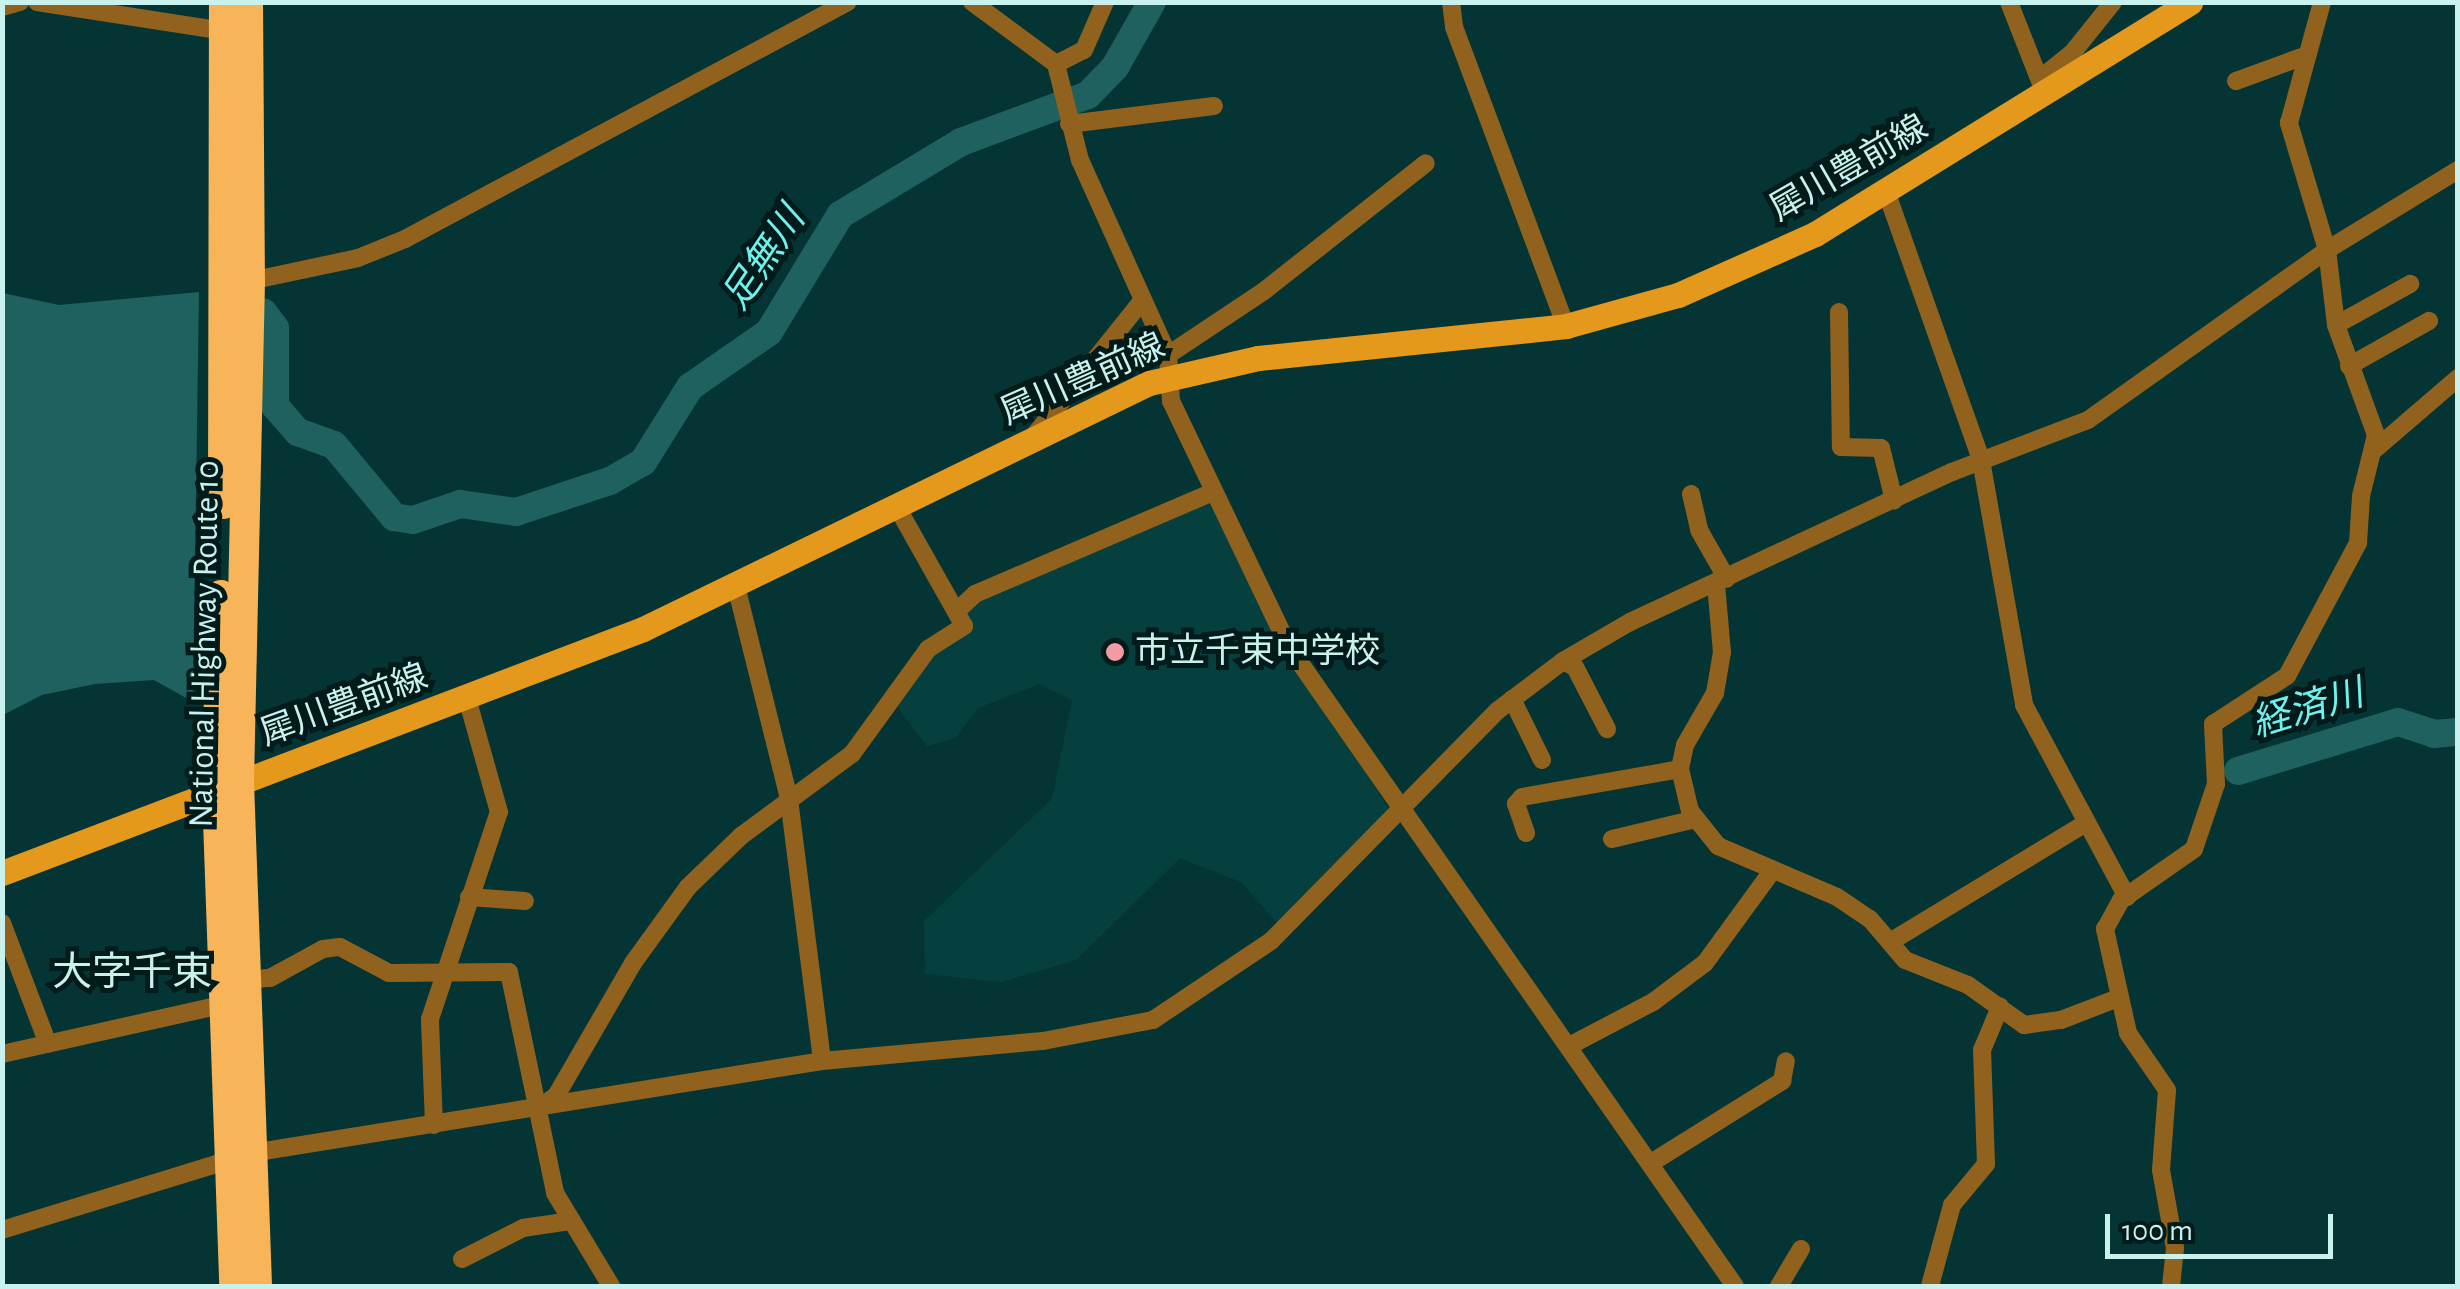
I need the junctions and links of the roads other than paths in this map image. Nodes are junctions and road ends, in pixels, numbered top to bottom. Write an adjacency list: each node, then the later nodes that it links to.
1 (37, 2): 13 (street)
2 (248, 2): 24 (highway, National Highway Route 10)
3 (848, 2): 24 (street)
4 (972, 2): 15 (street)
5 (1105, 2): 15 (street)
6 (1451, 2): 30 (street)
7 (2010, 2): 17 (street)
8 (2113, 2): 17 (street)
9 (2190, 2): 17 (main road, 犀川豊前線)
10 (2322, 2): 14 (street)
11 (16, 3): 12 (street)
12 (2, 7)
13 (224, 17): 50 (highway, National Highway Route 10)
14 (2306, 55): 16 (street); 23 (street)
15 (1056, 64): 19 (street)
16 (2236, 81)
17 (2042, 86): 22 (main road, 犀川豊前線)
18 (1214, 106): 19 (street)
19 (1068, 124): 26 (street)
20 (1426, 163): 32 (street)
21 (2458, 170): 23 (street)
22 (1886, 191): 30 (main road, 犀川豊前線); 36 (street)
23 (2327, 250): 29 (street); 36 (street)
24 (250, 281): 50 (highway, National Highway Route 10)
25 (2410, 284): 29 (street)
26 (1141, 302): 32 (street); 34 (street)
27 (1839, 312): 39 (street)
28 (2429, 321): 31 (street)
29 (2336, 325): 31 (street)
30 (1566, 326): 32 (main road, 犀川豊前線)
31 (2349, 366): 35 (street)
32 (1167, 367): 34 (main road, 犀川豊前線); 37 (street)
33 (2458, 378): 35 (street)
34 (1034, 437): 40 (main road, 犀川豊前線)
35 (2374, 451): 59 (street)
36 (1981, 460): 39 (street); 54 (street)
37 (1213, 492): 43 (street); 52 (street)
38 (1691, 494): 41 (street)
39 (1894, 500): 41 (street)
40 (897, 506): 42 (main road, 犀川豊前線); 43 (street)
41 (1721, 581): 44 (street); 49 (street)
42 (736, 586): 45 (main road, 犀川豊前線); 51 (street)
43 (959, 610): 51 (street)
44 (1564, 660): 46 (street); 47 (street)
45 (467, 698): 50 (main road, 犀川豊前線); 60 (street)
46 (1512, 699): 48 (street); 52 (street)
47 (1607, 728)
48 (1542, 760)
49 (1680, 769): 53 (street); 55 (street)
50 (228, 786): 57 (main road, 犀川豊前線); 65 (highway, National Highway Route 10); 67 (highway, National Highway Route 10)
51 (790, 799): 73 (street); 74 (street)
52 (1405, 809): 70 (street); 73 (street)
53 (1696, 819): 56 (street); 58 (street)
54 (2084, 824): 59 (street); 63 (street)
55 (1526, 833)
56 (1612, 839)
57 (2, 873)
58 (1770, 874): 63 (street); 70 (street)
59 (2127, 896): 66 (street)
60 (469, 897): 61 (street); 64 (street)
61 (525, 901)
62 (2, 923): 69 (street)
63 (1890, 942): 68 (street)
64 (443, 970): 65 (street); 74 (street); 75 (street)
65 (245, 980): 67 (street); 76 (highway, National Highway Route 10)
66 (2118, 998): 68 (street); 88 (street)
67 (221, 1005): 69 (street); 76 (highway, National Highway Route 10)
68 (2000, 1007): 87 (street)
69 (48, 1044): 71 (street)
70 (1571, 1045): 77 (street)
71 (2, 1054)
72 (1786, 1060): 77 (street)
73 (822, 1061): 74 (street)
74 (533, 1112): 75 (street); 78 (street)
75 (434, 1125): 76 (street)
76 (240, 1157): 79 (street); 82 (highway, National Highway Route 10); 83 (highway, National Highway Route 10)
77 (1651, 1163): 85 (street)
78 (572, 1221): 81 (street); 84 (street)
79 (2, 1230)
80 (1801, 1249): 86 (street)
81 (462, 1259)
82 (234, 1286)
83 (257, 1286)
84 (611, 1286)
85 (1735, 1286)
86 (1779, 1286)
87 (1930, 1286)
88 (2171, 1286)

